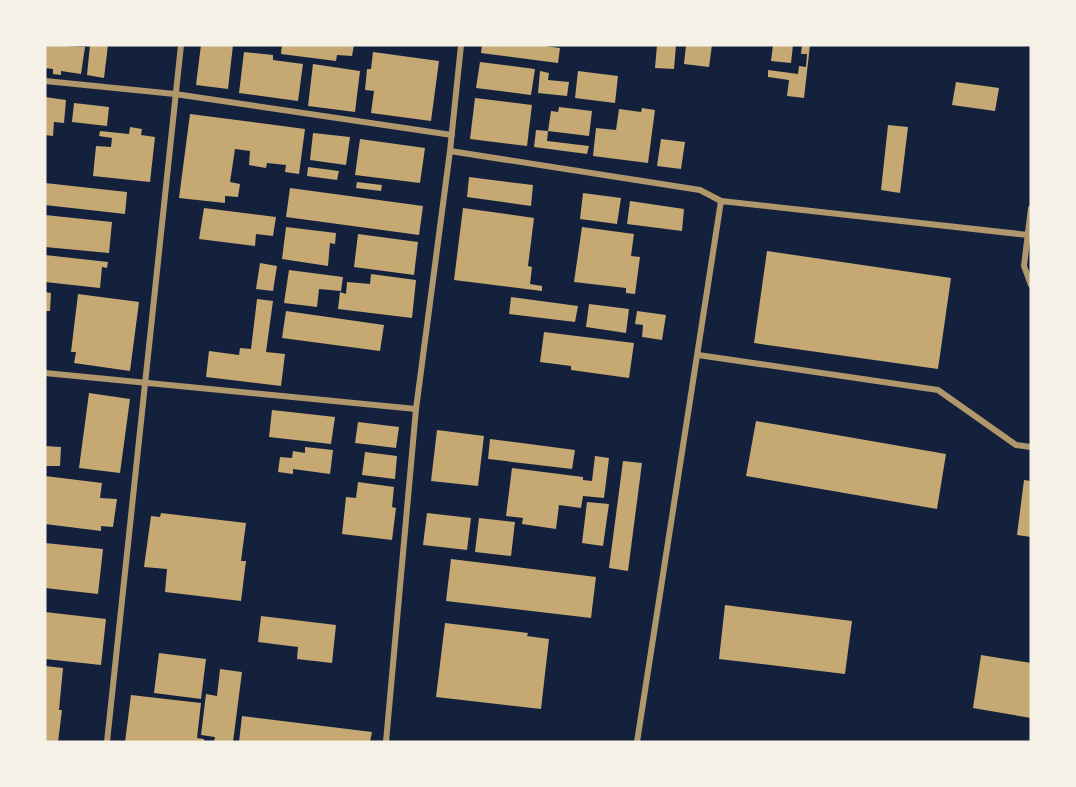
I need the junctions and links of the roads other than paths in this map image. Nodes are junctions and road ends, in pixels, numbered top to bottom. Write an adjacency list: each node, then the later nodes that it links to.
1 (181, 45): 4 (street)
2 (461, 45): 5 (street)
3 (45, 81): 4 (street)
4 (175, 94): 5 (street); 13 (street)
5 (452, 135): 6 (street)
6 (450, 152): 7 (street); 14 (street)
7 (722, 201): 9 (street); 11 (street)
8 (1031, 208): 9 (street)
9 (1028, 235): 10 (street)
10 (1031, 285)
11 (698, 355): 15 (street); 18 (street)
12 (45, 374): 13 (street)
13 (144, 383): 14 (street); 16 (street)
14 (416, 409): 17 (street)
15 (1031, 447)
16 (107, 742)
17 (386, 742)
18 (637, 742)

